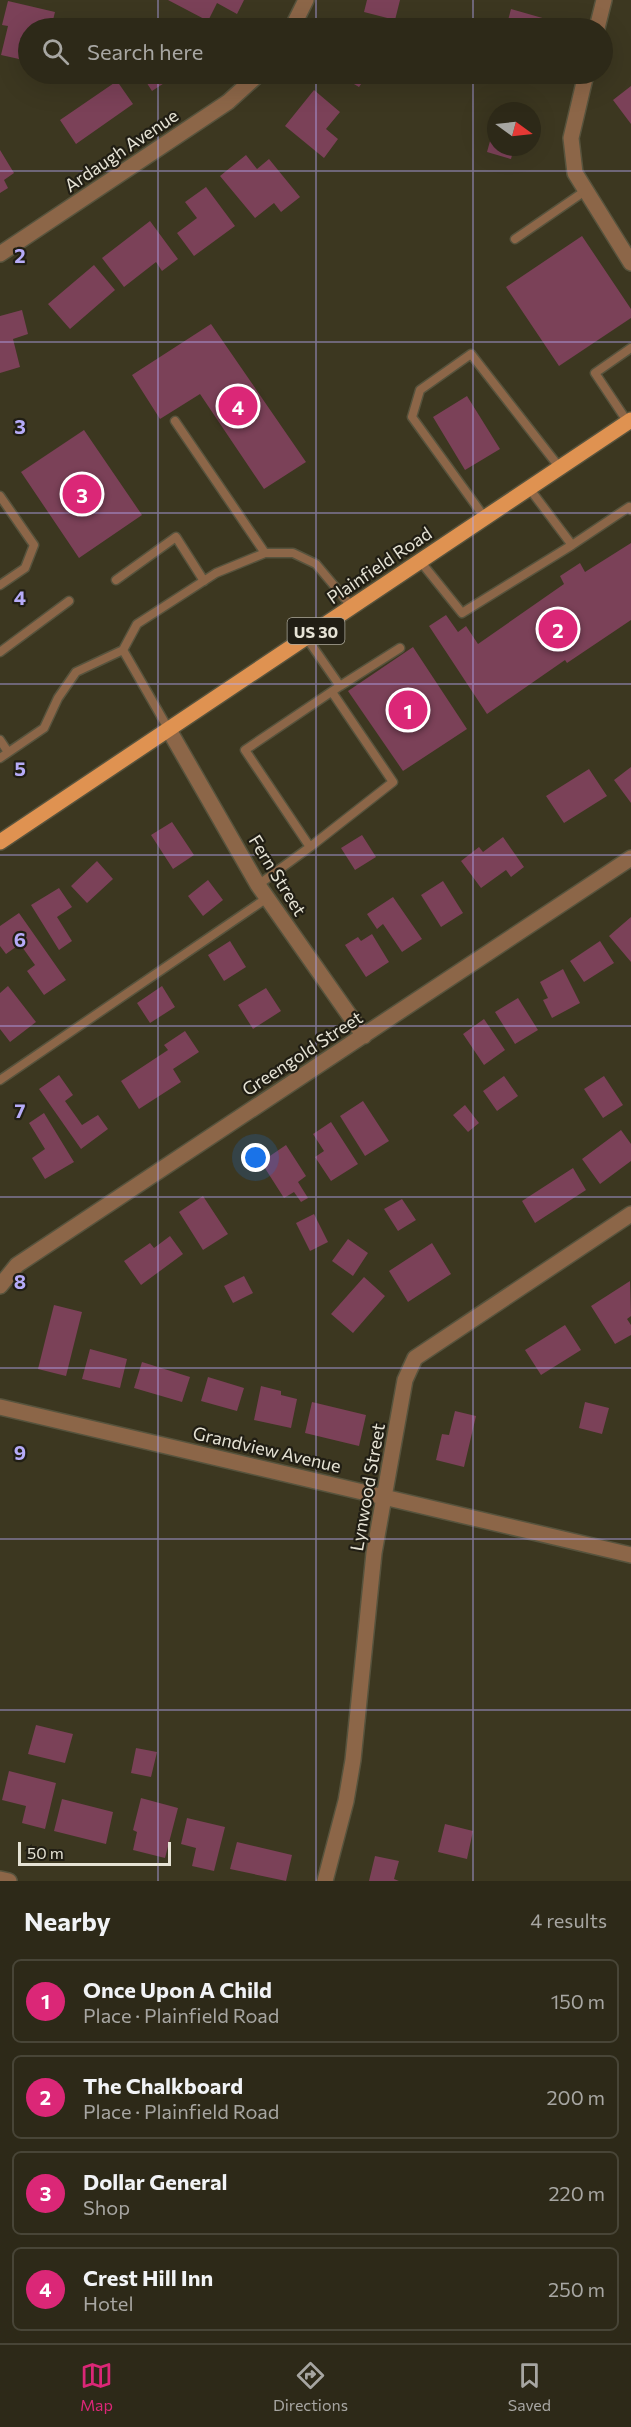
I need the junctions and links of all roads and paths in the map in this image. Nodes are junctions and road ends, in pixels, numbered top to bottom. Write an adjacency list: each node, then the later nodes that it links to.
1 (306, 0): 3 (street)
2 (606, 2): 4 (street)
3 (296, 18)
4 (600, 18)
5 (248, 84): 9 (street, Ardaugh Avenue)
6 (584, 84): 7 (street)
7 (585, 191): 8 (lane); 10 (street)
8 (514, 239)
9 (0, 254)
10 (631, 263)
11 (631, 348): 13 (lane)
12 (175, 421): 20 (lane)
13 (630, 423): 14 (main road, Plainfield Road / US 30)
14 (560, 468): 15 (main road, Plainfield Road / US 30); 18 (lane)
15 (529, 488): 18 (main road, Plainfield Road / US 30); 19 (lane)
16 (0, 496): 24 (lane)
17 (631, 510): 19 (lane)
18 (485, 518): 21 (main road, Plainfield Road / US 30)
19 (572, 545): 21 (lane)
20 (265, 553): 23 (lane); 26 (lane)
21 (420, 561): 26 (main road, Plainfield Road / US 30)
22 (116, 580): 23 (lane)
23 (204, 581): 29 (lane)
24 (0, 585)
25 (69, 601): 30 (lane)
26 (352, 607): 27 (main road, Plainfield Road / US 30)
27 (306, 637): 31 (lane); 33 (main road, Plainfield Road / US 30)
28 (400, 648): 31 (lane)
29 (123, 650): 33 (lane); 35 (lane)
30 (0, 652)
31 (340, 686): 32 (lane)
32 (332, 692): 38 (lane); 38 (lane)
33 (169, 730): 37 (main road, Plainfield Road / US 30); 40 (street, Fern Street)
34 (0, 740): 35 (lane)
35 (8, 752): 36 (lane)
36 (0, 758)
37 (0, 842)
38 (310, 847): 40 (lane)
39 (631, 858): 42 (street, Greengold Street)
40 (258, 885): 41 (street, Fern Street)
41 (267, 898): 42 (street, Fern Street); 43 (lane)
42 (364, 1036): 45 (street, Greengold Street)
43 (0, 1080)
44 (631, 1214): 47 (street, Lynwood Street)
45 (0, 1286)
46 (0, 1407): 47 (street, Grandview Avenue)
47 (385, 1497): 48 (street, Grandview Avenue); 51 (street, Lynwood Street)
48 (631, 1555)
49 (0, 1879): 50 (street)
50 (9, 1881)
51 (325, 1881)

